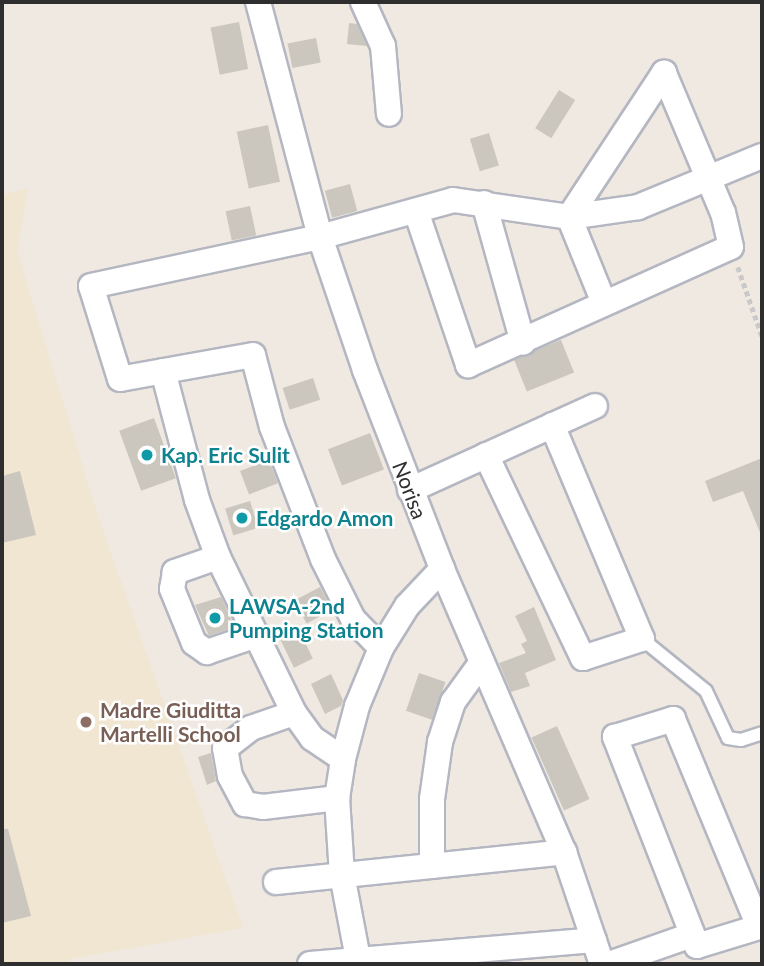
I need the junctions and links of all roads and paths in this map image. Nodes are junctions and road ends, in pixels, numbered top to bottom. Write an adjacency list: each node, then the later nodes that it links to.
1 (258, 2): 9 (street, Norisa)
2 (363, 2): 3 (street)
3 (389, 114)
4 (762, 156): 5 (street)
5 (706, 178): 8 (street); 8 (street); 10 (street)
6 (484, 203): 7 (street); 8 (street); 13 (street)
7 (416, 211): 9 (street); 13 (street)
8 (569, 217): 11 (street)
9 (320, 237): 14 (street); 18 (street, Norisa)
10 (731, 247): 11 (street); 12 (path)
11 (604, 303): 13 (street)
12 (762, 336)
13 (523, 343)
14 (163, 371): 19 (street); 23 (street)
15 (595, 406): 16 (street)
16 (552, 425): 17 (street); 22 (street)
17 (486, 455): 18 (street); 22 (street)
18 (410, 490): 20 (street, Norisa)
19 (218, 557): 21 (street); 21 (street)
20 (442, 569): 23 (street); 24 (street, Norisa)
21 (257, 635): 25 (street)
22 (642, 639): 26 (lane)
23 (381, 648): 27 (street)
24 (482, 662): 29 (street, Norisa); 30 (street)
25 (294, 713): 27 (street); 28 (street)
26 (762, 733)
27 (343, 759): 28 (street)
28 (337, 798): 31 (street)
29 (564, 852): 30 (street); 34 (street, Norisa)
30 (432, 866): 31 (street)
31 (342, 875): 32 (street); 37 (street)
32 (276, 882)
33 (692, 935): 33 (street); 40 (street)
34 (594, 940): 35 (street); 39 (street, Norisa)
35 (548, 954): 36 (street)
36 (453, 958): 37 (street)
37 (358, 962): 38 (street)
38 (310, 964)
39 (602, 964)
40 (609, 964)

